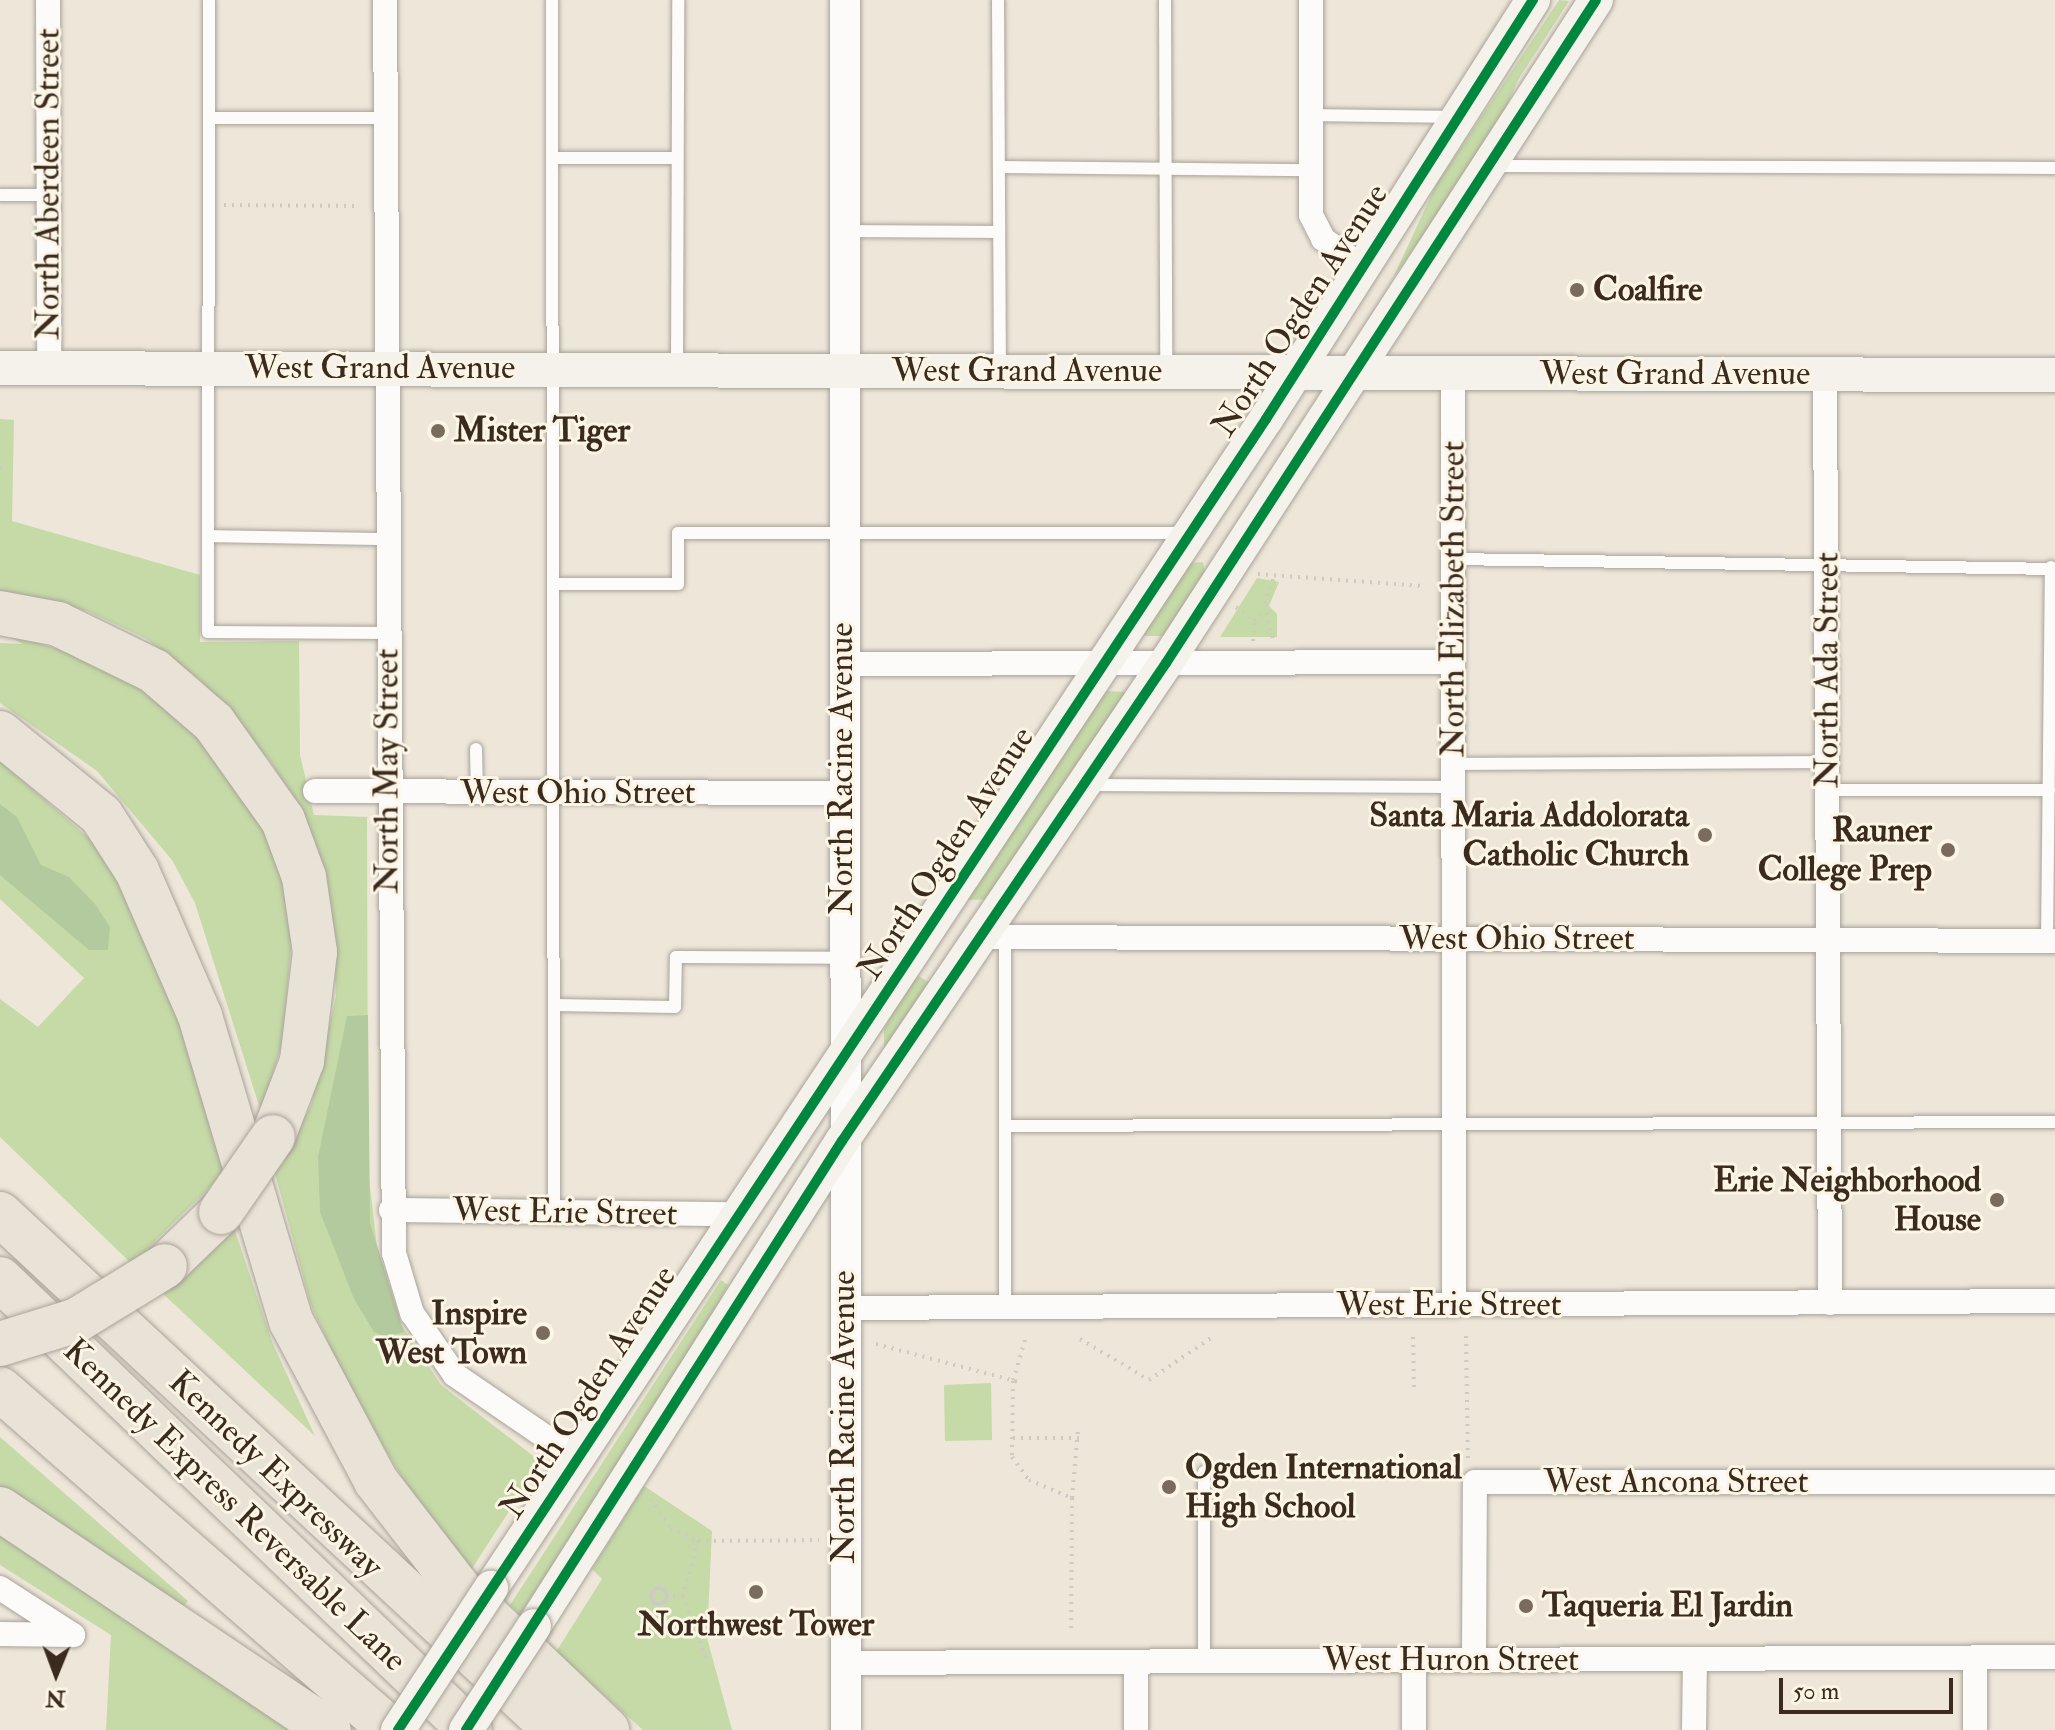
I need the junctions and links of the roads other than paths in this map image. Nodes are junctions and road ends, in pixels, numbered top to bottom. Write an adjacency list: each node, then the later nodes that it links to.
1 (48, 0): 24 (street, North Aberdeen Street)
2 (209, 0): 14 (lane)
3 (385, 0): 15 (street, North May Street)
4 (552, 0): 16 (lane)
5 (678, 0): 17 (lane)
6 (845, 0): 25 (street, North Racine Avenue)
7 (998, 0): 19 (lane)
8 (1165, 0): 21 (lane)
9 (1311, 0): 12 (street)
10 (1533, 0): 13 (main road, North Ogden Avenue)
11 (1596, 0): 18 (main road)
12 (1311, 115): 13 (lane); 22 (street)
13 (1458, 117): 27 (main road, North Ogden Avenue)
14 (209, 118): 15 (lane); 30 (lane)
15 (386, 118): 31 (street, North May Street)
16 (552, 158): 17 (lane); 32 (lane)
17 (677, 158): 33 (lane)
18 (1487, 166): 20 (lane); 38 (main road)
19 (999, 167): 21 (lane); 26 (lane)
20 (2055, 168)
21 (1166, 169): 22 (lane); 36 (lane)
22 (1311, 170): 27 (street)
23 (0, 195): 24 (lane)
24 (49, 195): 29 (street, North Aberdeen Street)
25 (844, 231): 26 (lane); 34 (street, North Racine Avenue)
26 (999, 232): 35 (lane)
27 (1362, 266): 37 (main road, North Ogden Avenue)
28 (0, 368): 29 (main road, West Grand Avenue)
29 (49, 368): 30 (main road, West Grand Avenue)
30 (210, 368): 31 (main road, West Grand Avenue); 44 (lane)
31 (386, 368): 32 (main road, West Grand Avenue); 45 (street, North May Street)
32 (552, 369): 33 (main road, West Grand Avenue); 49 (lane)
33 (677, 370): 34 (main road, West Grand Avenue)
34 (843, 370): 35 (main road, West Grand Avenue); 42 (street, North Racine Avenue)
35 (1000, 371): 36 (main road, West Grand Avenue)
36 (1166, 372): 37 (main road, West Grand Avenue)
37 (1293, 372): 38 (main road, West Grand Avenue); 43 (main road, North Ogden Avenue)
38 (1351, 373): 39 (main road, West Grand Avenue); 54 (main road)
39 (1453, 373): 40 (main road, West Grand Avenue); 46 (street, North Elizabeth Street)
40 (1825, 374): 41 (main road, West Grand Avenue); 47 (street, North Ada Street)
41 (2055, 375)
42 (843, 533): 43 (lane); 49 (lane); 55 (street, North Racine Avenue)
43 (1187, 533): 53 (main road, North Ogden Avenue)
44 (209, 536): 45 (lane); 51 (lane)
45 (387, 539): 51 (street, North May Street)
46 (1453, 559): 47 (lane); 52 (street, North Elizabeth Street)
47 (1826, 562): 48 (lane); 58 (street, North Ada Street)
48 (2053, 568): 62 (lane)
49 (553, 584): 66 (lane)
50 (0, 613): 91 (highway, bridge)
51 (387, 633): 64 (street, North May Street)
52 (1453, 662): 54 (street); 59 (street, North Elizabeth Street)
53 (1105, 663): 54 (street); 55 (street); 74 (main road, North Ogden Avenue)
54 (1166, 663): 60 (main road)
55 (843, 664): 67 (street, North Racine Avenue)
56 (0, 733): 115 (highway)
57 (476, 749): 65 (lane)
58 (1827, 762): 59 (lane); 61 (street, North Ada Street)
59 (1453, 776): 60 (lane); 69 (street, North Elizabeth Street)
60 (1081, 785): 68 (main road)
61 (1827, 790): 62 (lane); 70 (street, North Ada Street)
62 (2049, 790): 71 (lane)
63 (315, 791): 64 (street, West Ohio Street)
64 (387, 791): 65 (street, West Ohio Street); 80 (street, North May Street)
65 (477, 792): 66 (street, West Ohio Street)
66 (553, 793): 67 (street, West Ohio Street); 73 (lane)
67 (842, 793): 72 (street, North Racine Avenue)
68 (993, 937): 69 (street, West Ohio Street); 78 (lane); 79 (main road)
69 (1454, 938): 70 (street, West Ohio Street); 76 (street, North Elizabeth Street)
70 (1828, 940): 71 (street, West Ohio Street); 77 (street, North Ada Street)
71 (2051, 941)
72 (842, 958): 73 (lane); 74 (street, North Racine Avenue)
73 (554, 1005): 81 (lane)
74 (841, 1061): 79 (street, North Racine Avenue); 83 (main road, North Ogden Avenue)
75 (2055, 1122): 77 (lane)
76 (1454, 1124): 77 (lane); 78 (lane); 87 (street, North Elizabeth Street)
77 (1829, 1125): 86 (street, North Ada Street)
78 (1005, 1126): 88 (lane)
79 (842, 1141): 89 (street, North Racine Avenue); 112 (main road, bridge)
80 (391, 1210): 81 (street, West Erie Street); 93 (street, North May Street)
81 (554, 1211): 83 (street, West Erie Street)
82 (0, 1214): 98 (highway, Kennedy Expressway)
83 (739, 1214): 93 (main road, North Ogden Avenue)
84 (0, 1279): 100 (highway, Kennedy Express Reversable Lane)
85 (2055, 1301): 86 (street, West Erie Street)
86 (1830, 1303): 87 (street, West Erie Street)
87 (1454, 1305): 88 (street, West Erie Street)
88 (1005, 1307): 89 (street, West Erie Street)
89 (843, 1308): 108 (street, North Racine Avenue)
90 (0, 1314): 100 (highway)
91 (0, 1344)
92 (0, 1389): 110 (highway)
93 (579, 1460): 111 (main road, North Ogden Avenue, bridge)
94 (1204, 1472): 106 (lane)
95 (2055, 1482): 105 (street, West Ancona Street)
96 (0, 1509): 109 (highway)
97 (0, 1588): 99 (street)
98 (418, 1610): 113 (highway); 114 (highway, Kennedy Expressway)
99 (0, 1634)
100 (377, 1640): 112 (highway, Kennedy Express Reversable Lane)
101 (2055, 1657): 102 (street, West Huron Street)
102 (1975, 1658): 103 (street, West Huron Street); 120 (street)
103 (1695, 1659): 105 (street, West Huron Street); 119 (street)
104 (1414, 1660): 105 (street, West Huron Street); 106 (street, West Huron Street); 118 (street)
105 (1474, 1660)
106 (1204, 1661): 107 (street, West Huron Street)
107 (1136, 1662): 108 (street, West Huron Street); 117 (street)
108 (846, 1663): 116 (street, North Racine Avenue)
109 (329, 1730)
110 (391, 1730)
111 (398, 1730)
112 (468, 1730)
113 (528, 1730)
114 (555, 1730)
115 (607, 1730)
116 (846, 1730)
117 (1136, 1730)
118 (1414, 1730)
119 (1694, 1730)
120 (1975, 1730)

